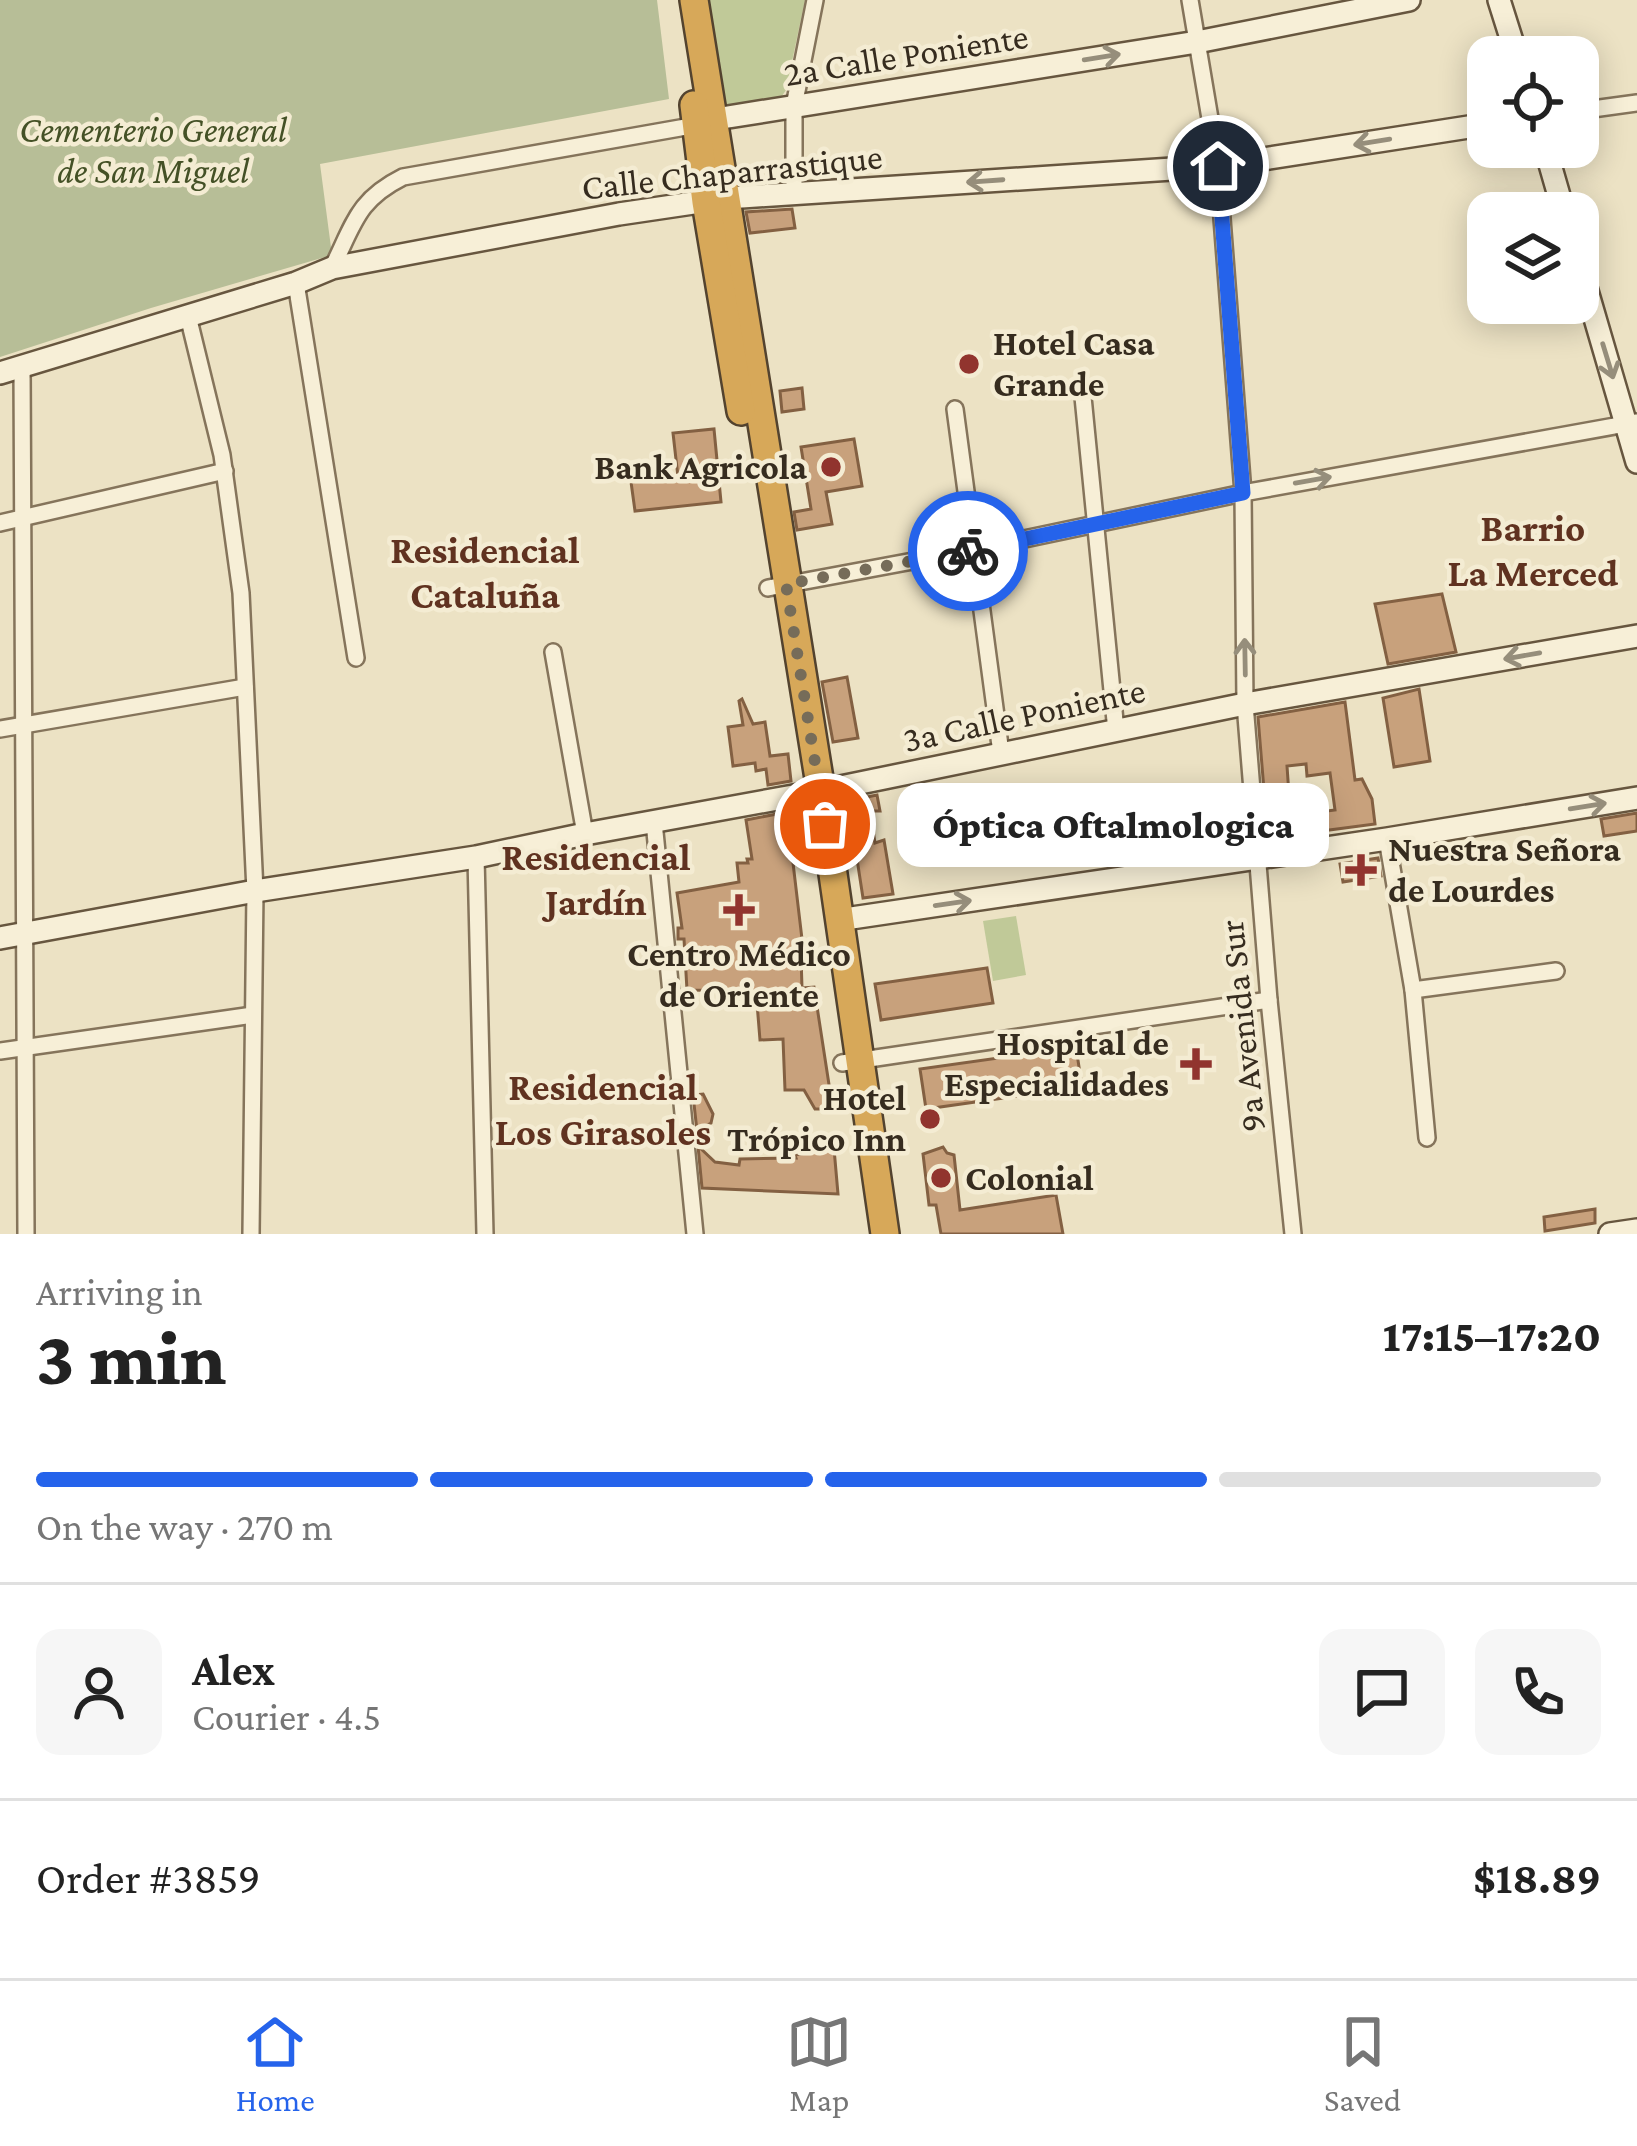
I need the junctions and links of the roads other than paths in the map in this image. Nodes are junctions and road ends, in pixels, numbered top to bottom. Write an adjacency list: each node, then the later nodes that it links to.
1 (679, 0): 12 (highway)
2 (694, 0): 12 (highway)
3 (815, 0): 10 (street)
4 (1190, 0): 8 (street, 9a Avenida Sur)
5 (1409, 0): 8 (main road, 2a Calle Poniente)
6 (1499, 0): 7 (main road)
7 (1510, 36)
8 (1197, 42): 10 (main road, 2a Calle Poniente, one-way to 8); 14 (street, 9a Avenida Sur)
9 (1637, 103): 11 (street)
10 (794, 106): 12 (main road, 2a Calle Poniente); 15 (street)
11 (1599, 108)
12 (702, 122): 16 (highway); 17 (street, 2a Calle Poniente)
13 (1467, 127): 14 (main road, Calle Chaparrastique, one-way to 14)
14 (1218, 166): 15 (main road, Calle Chaparrastique, one-way to 15); 27 (street, 9a Avenida Sur)
15 (794, 193): 16 (main road, Calle Chaparrastique)
16 (716, 200): 17 (main road, Calle Chaparrastique); 32 (highway)
17 (332, 268): 18 (main road, Calle Chaparrastique)
18 (296, 283): 19 (main road, Calle Chaparrastique); 35 (street)
19 (188, 316): 21 (main road, Calle Chaparrastique); 26 (street)
20 (1599, 323): 24 (main road, one-way to 24)
21 (11, 369): 28 (street)
22 (1083, 397): 30 (street)
23 (955, 409): 31 (street)
24 (1632, 423): 25 (main road); 27 (street, one-way to 24)
25 (1637, 462)
26 (224, 471): 28 (street); 36 (street)
27 (1243, 493): 30 (street); 37 (street, 9a Avenida Sur, one-way to 27)
28 (24, 517): 29 (street); 38 (street)
29 (0, 523)
30 (1096, 525): 31 (street); 40 (street)
31 (972, 550): 32 (street); 41 (street)
32 (777, 586): 42 (highway)
33 (1637, 636): 37 (main road, 3a Calle Poniente, one-way to 37)
34 (553, 652): 45 (street)
35 (356, 658)
36 (245, 687): 38 (street); 49 (street)
37 (1245, 704): 40 (main road, 3a Calle Poniente); 48 (street, 9a Avenida Sur)
38 (25, 724): 39 (street); 51 (street)
39 (0, 729)
40 (1116, 730): 41 (main road, 3a Calle Poniente)
41 (1001, 753): 42 (main road, 3a Calle Poniente)
42 (812, 793): 44 (main road, 3a Calle Poniente); 50 (highway); 59 (highway)
43 (1637, 798): 46 (main road, one-way to 43)
44 (654, 822): 45 (main road, 3a Calle Poniente); 65 (street)
45 (585, 834): 47 (main road, 3a Calle Poniente)
46 (1387, 839): 48 (main road); 54 (street)
47 (476, 857): 49 (main road, 3a Calle Poniente); 64 (street)
48 (1256, 859): 50 (main road, one-way to 48); 55 (street, 9a Avenida Sur)
49 (255, 891): 51 (main road, 3a Calle Poniente); 56 (street)
50 (838, 920): 59 (highway)
51 (26, 934): 52 (main road, 3a Calle Poniente); 57 (street)
52 (0, 938)
53 (1556, 971): 54 (street)
54 (1413, 990): 60 (street)
55 (1269, 1000): 59 (street); 68 (street, 9a Avenida Sur)
56 (253, 1015): 57 (street); 63 (street)
57 (25, 1048): 58 (street); 62 (street)
58 (0, 1051)
59 (851, 1062): 66 (highway); 67 (highway)
60 (1427, 1138)
61 (1637, 1230): 69 (main road)
62 (26, 1234)
63 (251, 1234)
64 (485, 1234)
65 (694, 1234)
66 (867, 1234)
67 (885, 1234)
68 (1293, 1234)
69 (1610, 1234)

